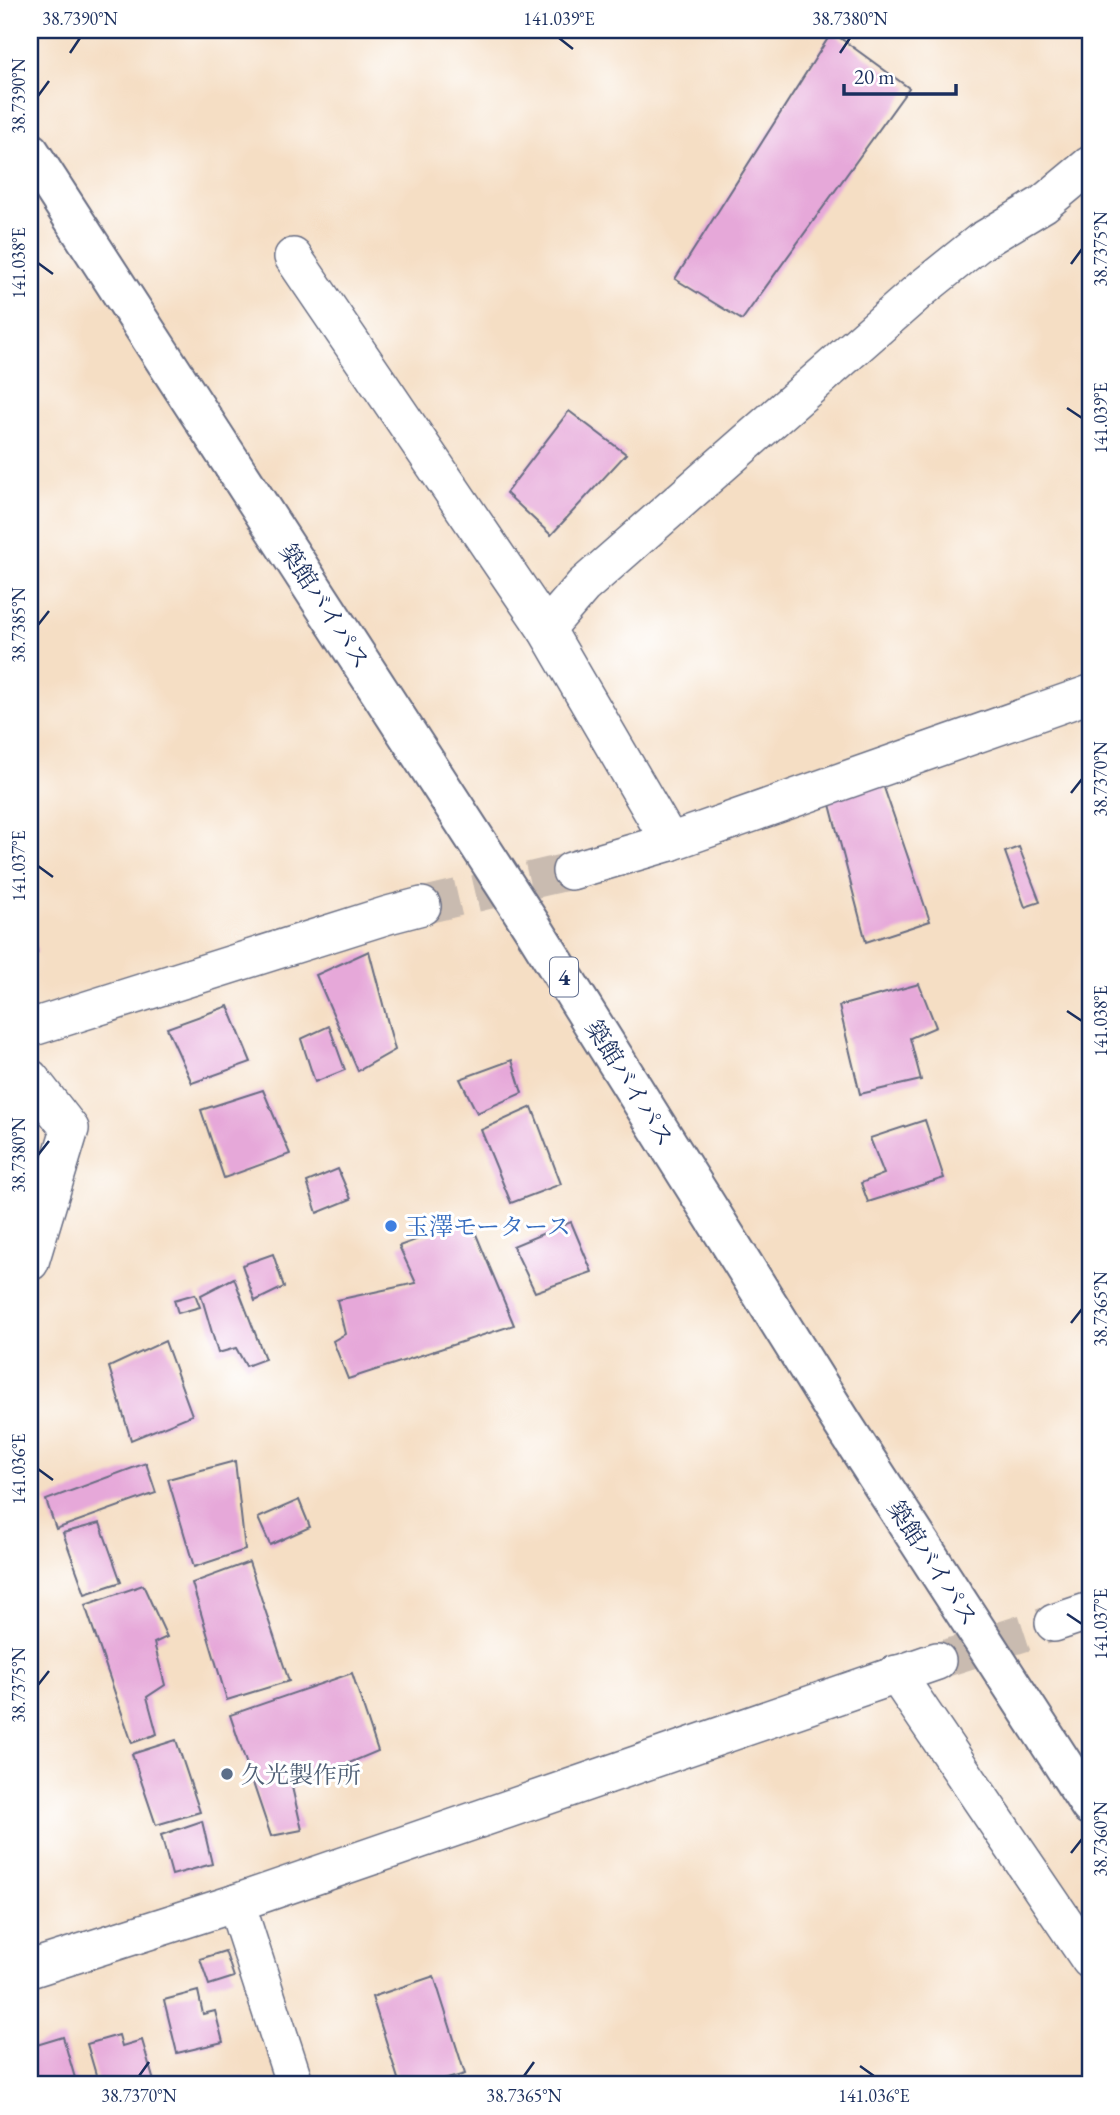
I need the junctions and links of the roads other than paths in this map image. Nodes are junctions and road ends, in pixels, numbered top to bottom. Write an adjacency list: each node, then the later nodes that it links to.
1 (30, 152): 18 (highway, 築館バイパス / 4)
2 (1090, 164): 4 (street)
3 (1090, 198): 4 (street)
4 (1043, 204): 6 (street)
5 (293, 257): 6 (street)
6 (546, 629): 8 (street)
7 (1090, 694): 8 (street)
8 (670, 842): 9 (street)
9 (570, 871)
10 (422, 906): 11 (street)
11 (30, 1028)
12 (30, 1078): 13 (street)
13 (30, 1262)
14 (1090, 1611): 15 (street)
15 (1054, 1623)
16 (937, 1661): 17 (street)
17 (896, 1674): 19 (street); 20 (street)
18 (1090, 1806)
19 (236, 1903): 21 (street); 22 (street)
20 (1090, 1960)
21 (30, 1969)
22 (295, 2085)

